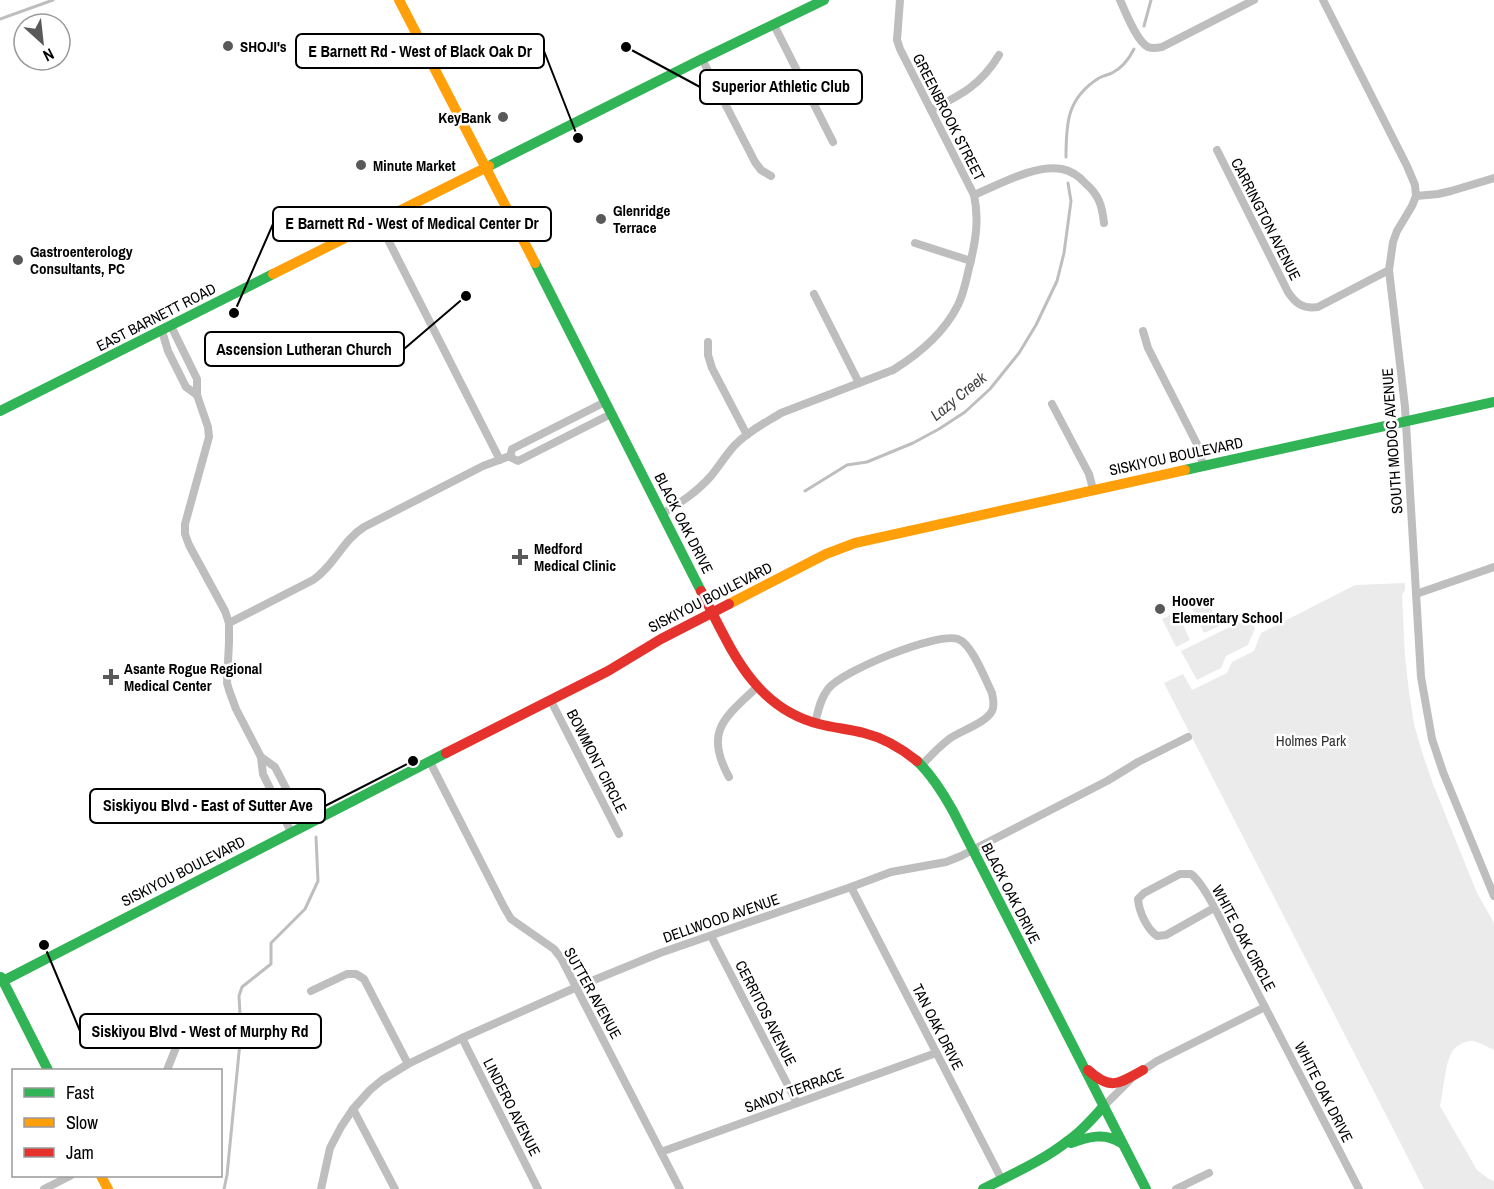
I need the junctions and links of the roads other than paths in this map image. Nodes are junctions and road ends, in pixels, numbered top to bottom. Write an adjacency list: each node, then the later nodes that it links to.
1 (399, 0): 13 (street, BLACK OAK DRIVE)
2 (824, 0): 7 (street, EAST BARNETT ROAD)
3 (900, 0): 10 (street, GREENBROOK STREET)
4 (1120, 0): 5 (street)
5 (1254, 0)
6 (1323, 0): 17 (street)
7 (774, 25): 9 (street, EAST BARNETT ROAD); 11 (street)
8 (999, 55): 10 (street)
9 (702, 60): 13 (street, EAST BARNETT ROAD); 14 (street)
10 (931, 110): 16 (street, GREENBROOK STREET)
11 (833, 141)
12 (1217, 150): 22 (street, CARRINGTON AVENUE)
13 (486, 168): 18 (street, EAST BARNETT ROAD); 29 (street, BLACK OAK DRIVE)
14 (771, 176)
15 (1494, 178): 17 (street)
16 (974, 195): 19 (street); 21 (street, GREENBROOK STREET)
17 (1416, 196): 22 (street, SOUTH MODOC AVENUE)
18 (379, 222): 24 (street, EAST BARNETT ROAD); 37 (street)
19 (1104, 223)
20 (915, 243): 21 (street)
21 (971, 261): 27 (street, GREENBROOK STREET)
22 (1389, 270): 34 (street, SOUTH MODOC AVENUE)
23 (814, 294): 27 (street)
24 (166, 328): 28 (street); 28 (street); 32 (street, EAST BARNETT ROAD)
25 (1143, 331): 38 (street)
26 (708, 342): 35 (street)
27 (859, 383): 35 (street, GREENBROOK STREET)
28 (197, 395): 44 (street)
29 (605, 402): 33 (street, BLACK OAK DRIVE); 36 (street)
30 (1494, 402): 34 (street, SISKIYOU BOULEVARD)
31 (1052, 404): 39 (street)
32 (0, 411)
33 (611, 414): 36 (street); 40 (street, BLACK OAK DRIVE)
34 (1406, 421): 38 (street, SISKIYOU BOULEVARD); 42 (street, SOUTH MODOC AVENUE)
35 (747, 435): 40 (street, GREENBROOK STREET)
36 (510, 457): 37 (street)
37 (500, 460): 44 (street)
38 (1203, 466): 39 (street, SISKIYOU BOULEVARD)
39 (1093, 489): 43 (street, SISKIYOU BOULEVARD)
40 (662, 514): 43 (street, BLACK OAK DRIVE)
41 (1494, 567): 42 (street)
42 (1416, 594): 58 (street, SOUTH MODOC AVENUE)
43 (712, 612): 45 (street, BLACK OAK DRIVE); 46 (street, SISKIYOU BOULEVARD)
44 (229, 623): 49 (street)
45 (756, 688): 47 (street, BLACK OAK DRIVE); 52 (street)
46 (550, 701): 50 (street, SISKIYOU BOULEVARD); 55 (street, BOWMONT CIRCLE)
47 (815, 723): 51 (street, BLACK OAK DRIVE); 51 (street)
48 (1188, 737): 56 (street, DELLWOOD AVENUE)
49 (261, 756): 53 (street); 54 (street)
50 (430, 762): 53 (street, SISKIYOU BOULEVARD); 62 (street, SUTTER AVENUE)
51 (922, 765): 56 (street, BLACK OAK DRIVE)
52 (729, 777)
53 (305, 825): 54 (street, SISKIYOU BOULEVARD)
54 (291, 832): 61 (street, SISKIYOU BOULEVARD)
55 (620, 834)
56 (973, 850): 57 (street, DELLWOOD AVENUE); 68 (street, BLACK OAK DRIVE)
57 (851, 887): 60 (street, DELLWOOD AVENUE); 67 (street, TAN OAK DRIVE)
58 (1494, 896)
59 (1214, 908): 59 (street, WHITE OAK CIRCLE); 64 (street, WHITE OAK CIRCLE)
60 (711, 936): 62 (street, DELLWOOD AVENUE); 73 (street, CERRITOS AVENUE)
61 (1, 980): 70 (street)
62 (577, 987): 66 (street, DELLWOOD AVENUE); 78 (street, SUTTER AVENUE)
63 (311, 991): 69 (street)
64 (1265, 1007): 72 (street); 90 (street, WHITE OAK DRIVE)
65 (181, 1035): 71 (street)
66 (462, 1038): 69 (street, DELLWOOD AVENUE); 85 (street, LINDERO AVENUE)
67 (936, 1053): 73 (street, SANDY TERRACE); 81 (street, TAN OAK DRIVE)
68 (1081, 1063): 72 (street); 74 (street, BLACK OAK DRIVE)
69 (408, 1064): 75 (street, DELLWOOD AVENUE)
70 (47, 1069)
71 (168, 1069)
72 (1143, 1070): 74 (street)
73 (797, 1103): 78 (street, SANDY TERRACE)
74 (1103, 1107): 76 (street); 77 (street, BLACK OAK DRIVE)
75 (353, 1109): 83 (street, DELLWOOD AVENUE); 84 (street)
76 (1065, 1145): 77 (street); 81 (street)
77 (1123, 1145): 88 (street, BLACK OAK DRIVE)
78 (661, 1152): 86 (street, SUTTER AVENUE)
79 (1209, 1173): 89 (street)
80 (68, 1177): 82 (street)
81 (1002, 1180): 87 (street)
82 (44, 1189)
83 (321, 1189)
84 (395, 1189)
85 (538, 1189)
86 (680, 1189)
87 (983, 1189)
88 (1146, 1189)
89 (1176, 1189)
90 (1359, 1189)

